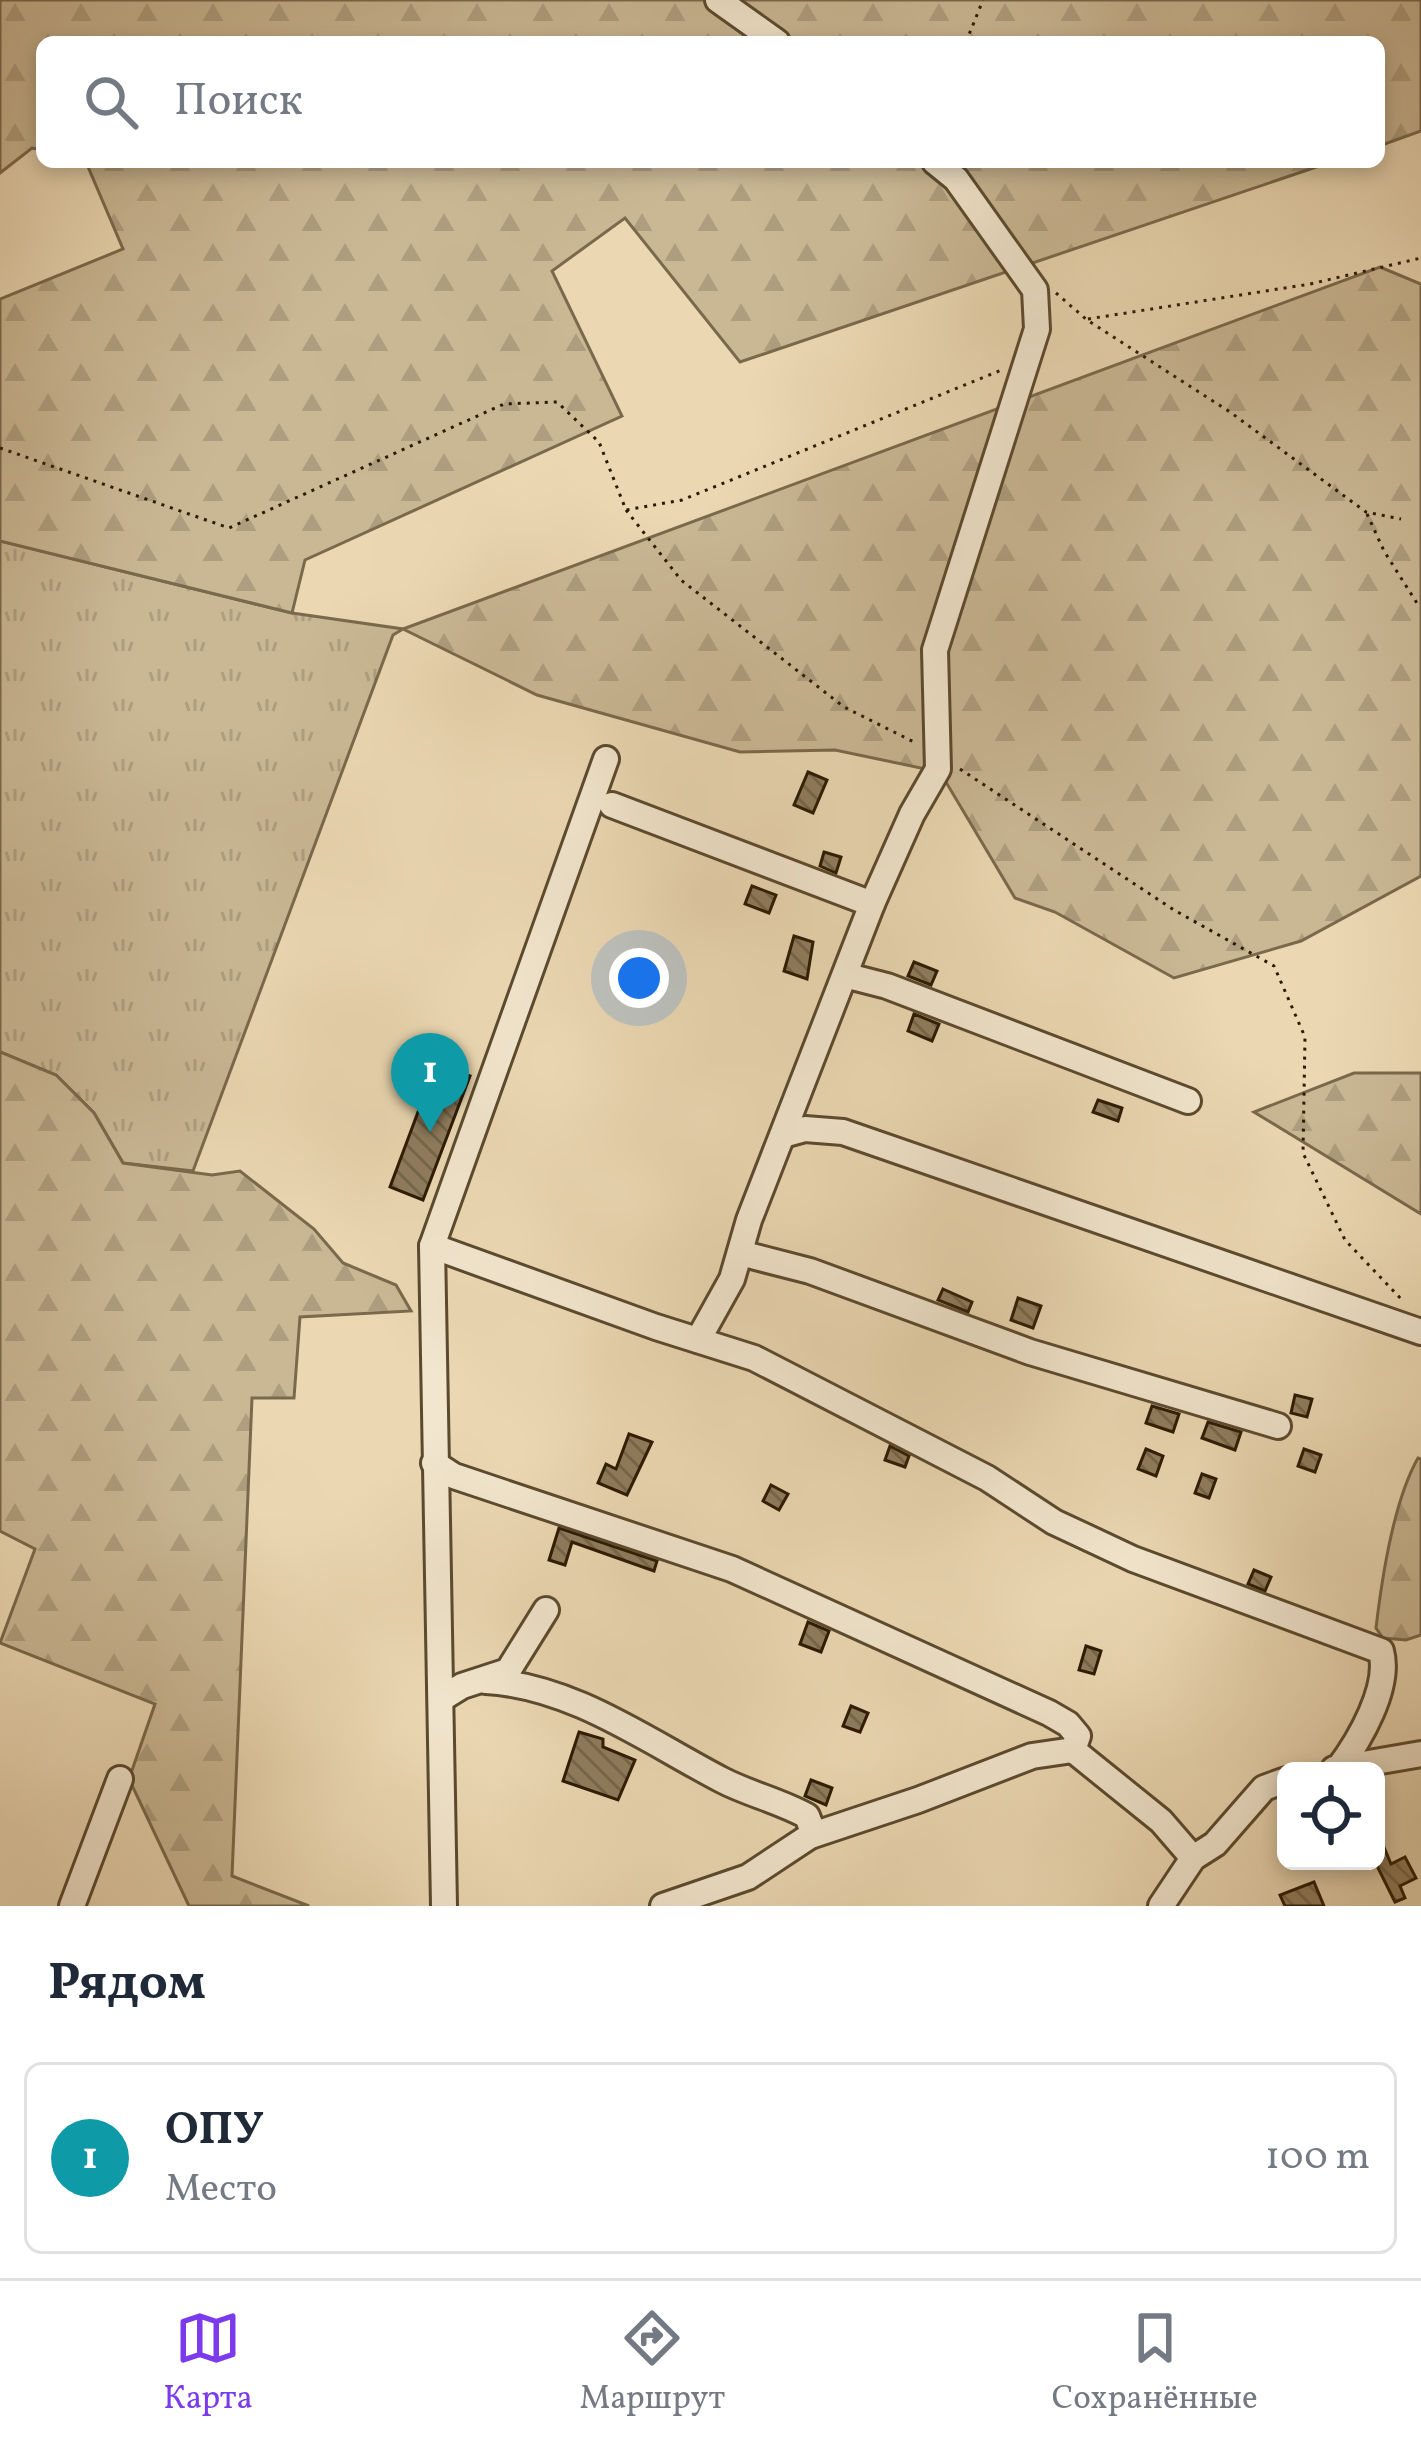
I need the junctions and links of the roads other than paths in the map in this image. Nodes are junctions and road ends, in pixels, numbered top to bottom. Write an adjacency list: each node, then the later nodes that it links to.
1 (718, 0): 2 (street)
2 (769, 36)
3 (942, 168): 6 (street)
4 (606, 760): 10 (street)
5 (612, 805): 6 (street)
6 (872, 904): 7 (street)
7 (848, 976): 8 (street); 9 (street)
8 (1188, 1101)
9 (783, 1135): 11 (street); 12 (street)
10 (433, 1242): 13 (street); 15 (street)
11 (740, 1253): 13 (street); 14 (street)
12 (1421, 1332)
13 (698, 1340): 21 (street)
14 (1278, 1426)
15 (434, 1463): 18 (street); 19 (street)
16 (545, 1610): 17 (street)
17 (486, 1681): 18 (street); 25 (street)
18 (441, 1699): 28 (street)
19 (1073, 1750): 25 (street); 26 (street)
20 (1421, 1754): 22 (street)
21 (1339, 1762)
22 (1376, 1762)
23 (120, 1778): 27 (street)
24 (1277, 1783): 26 (street)
25 (810, 1836): 29 (street)
26 (1193, 1858): 30 (street)
27 (72, 1906)
28 (444, 1906)
29 (663, 1906)
30 (1161, 1906)

